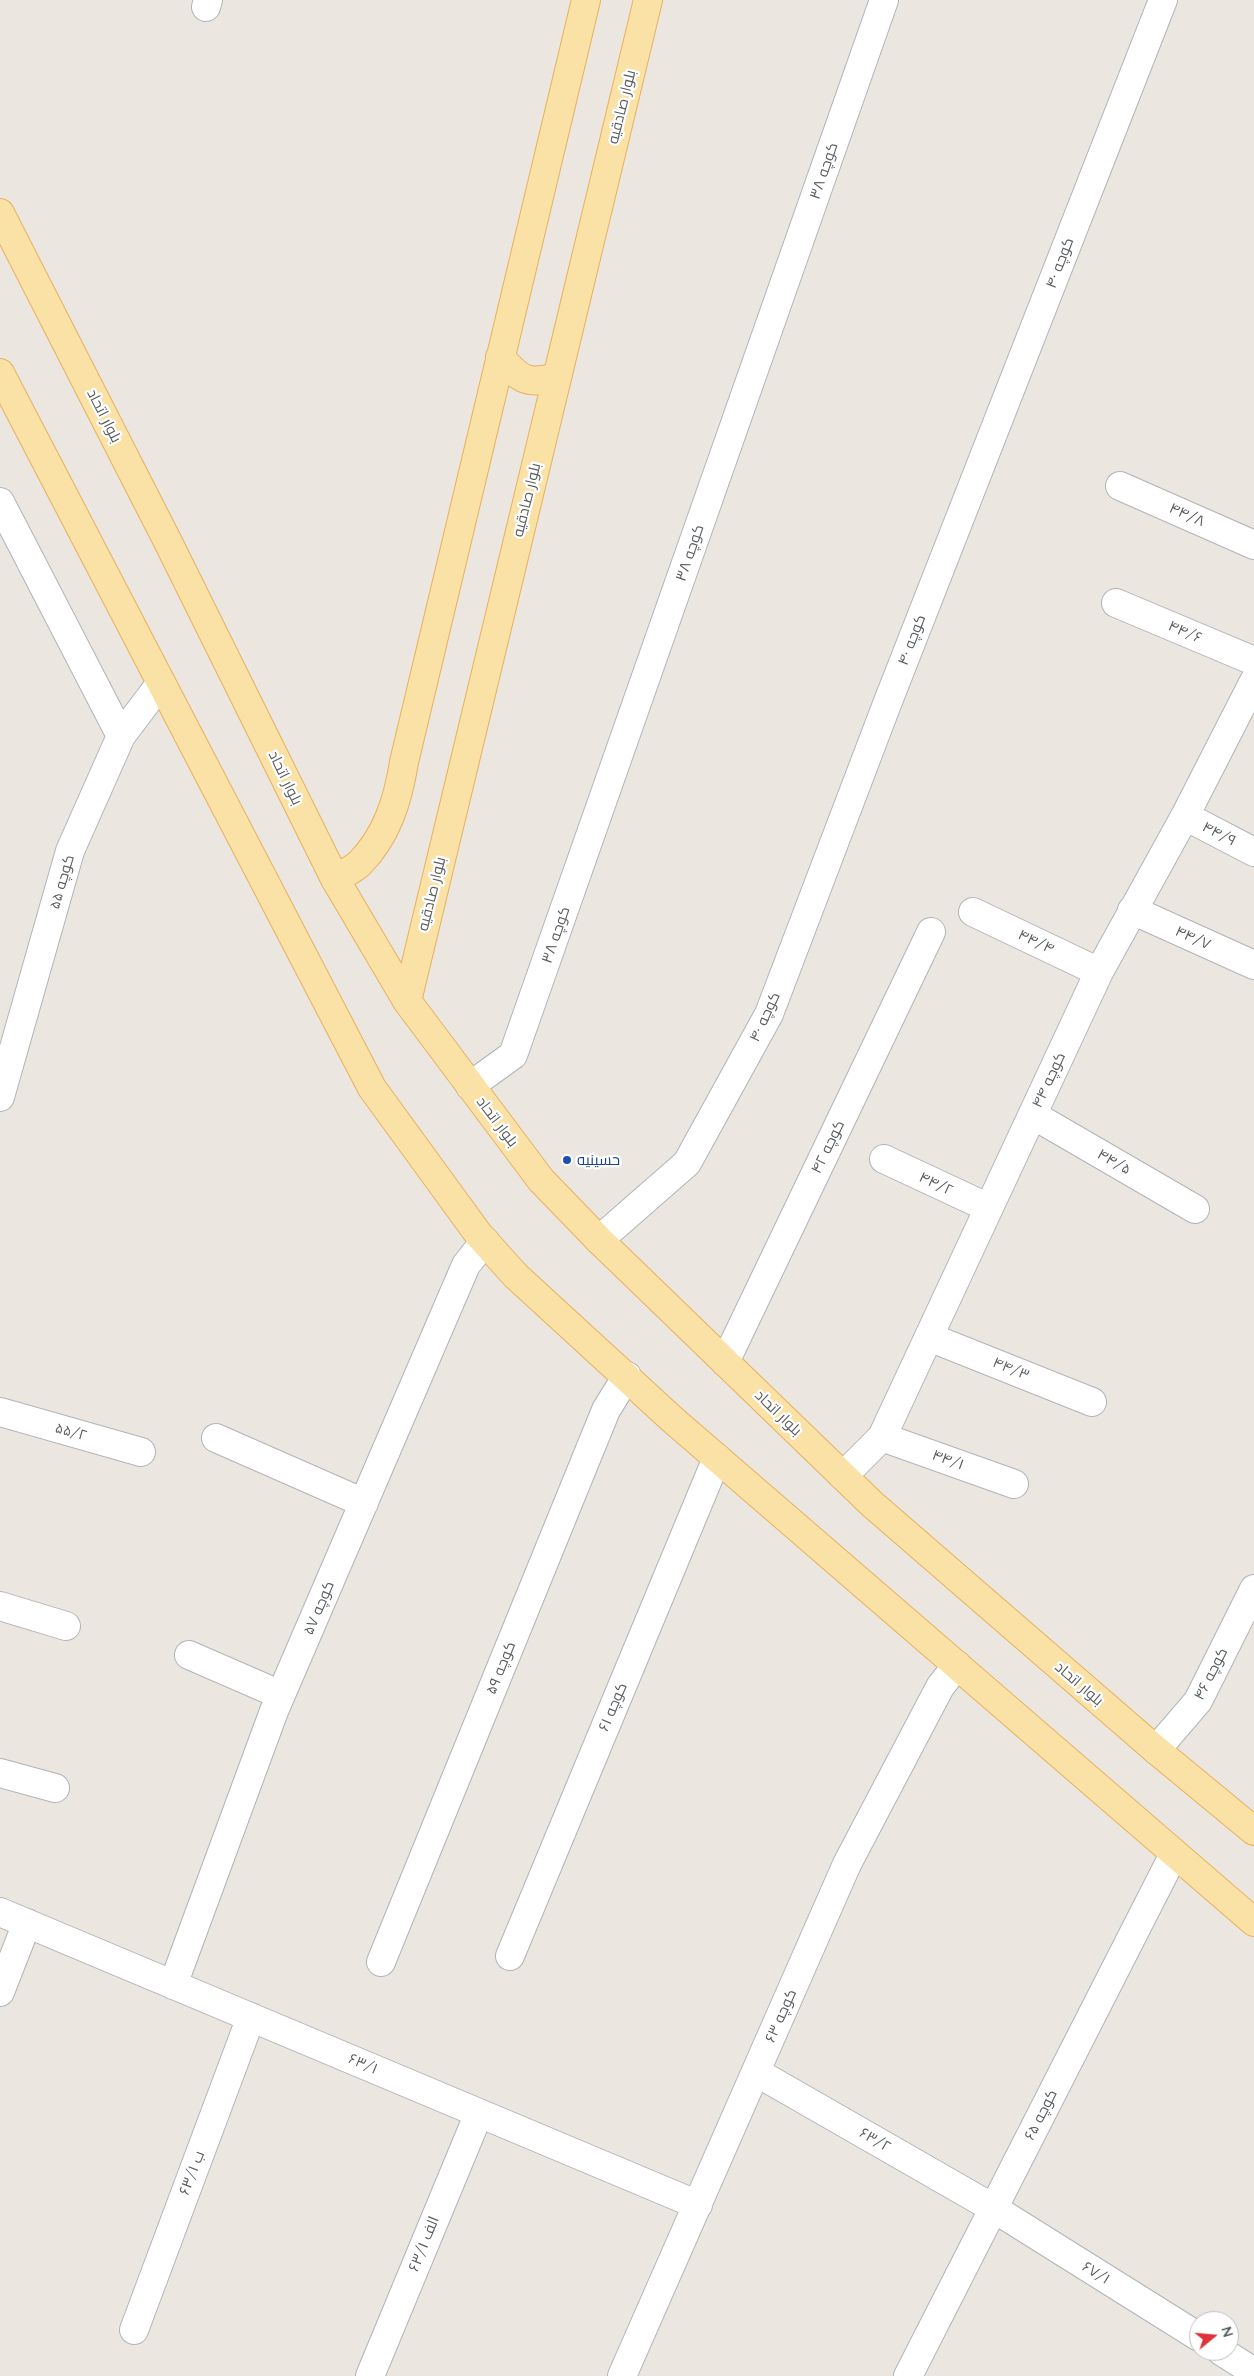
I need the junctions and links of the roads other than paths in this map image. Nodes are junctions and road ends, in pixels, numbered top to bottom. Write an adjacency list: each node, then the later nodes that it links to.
1 (586, 0): 6 (main road)
2 (648, 0): 8 (main road, بلوار صادقیه)
3 (884, 0): 26 (street, کوچه ۳۸)
4 (1163, 0): 32 (street, کوچه ۴۰)
5 (0, 213): 19 (main road, بلوار اتحاد)
6 (500, 357): 8 (main road); 19 (main road)
7 (0, 373): 15 (main road)
8 (557, 377): 25 (main road, بلوار صادقیه)
9 (1120, 486): 11 (street, ۴۴/۸)
10 (0, 502): 16 (street)
11 (1254, 545)
12 (1116, 603): 13 (street, ۴۴/۶)
13 (1254, 661)
14 (1254, 681): 17 (street, کوچه ۴۴)
15 (161, 683): 16 (street, کوچه ۵۵); 33 (main road)
16 (121, 736): 27 (street, کوچه ۵۵)
17 (1185, 816): 18 (street, ۴۴/۹); 20 (street, کوچه ۴۴)
18 (1254, 852)
19 (335, 879): 25 (main road, بلوار اتحاد)
20 (1132, 910): 23 (street, ۴۴/۷); 24 (street, کوچه ۴۴)
21 (972, 912): 24 (street, ۴۴/۴)
22 (931, 932): 35 (street, کوچه ۴۲)
23 (1254, 965)
24 (1099, 972): 28 (street, کوچه ۴۴)
25 (407, 1001): 26 (main road, بلوار اتحاد)
26 (470, 1086): 32 (main road, بلوار اتحاد)
27 (0, 1097)
28 (1032, 1115): 30 (street, کوچه ۴۴); 31 (street, ۴۴/۵)
29 (884, 1159): 30 (street, ۴۴/۲)
30 (989, 1208): 34 (street, کوچه ۴۴)
31 (1195, 1209)
32 (599, 1240): 35 (main road, بلوار اتحاد)
33 (485, 1241): 36 (main road); 45 (street, کوچه ۵۷)
34 (929, 1337): 37 (street, ۴۴/۳); 39 (street, کوچه ۴۴)
35 (725, 1362): 43 (main road, بلوار اتحاد)
36 (627, 1376): 42 (main road); 61 (street, کوچه ۵۹)
37 (1092, 1402)
38 (0, 1412): 41 (street, ۵۵/۲)
39 (882, 1437): 43 (street, کوچه ۴۴); 44 (street, ۴۴/۱)
40 (216, 1438): 45 (street)
41 (141, 1452)
42 (717, 1458): 50 (main road); 60 (street, کوچه ۶۱)
43 (843, 1476): 52 (main road, بلوار اتحاد)
44 (1014, 1484)
45 (364, 1503): 51 (street, کوچه ۵۷)
46 (1254, 1589): 52 (street, کوچه ۴۶)
47 (0, 1606): 48 (street)
48 (66, 1626)
49 (189, 1655): 51 (street)
50 (957, 1665): 56 (main road); 65 (street, کوچه ۶۳)
51 (281, 1695): 62 (street, کوچه ۵۷)
52 (1156, 1750): 55 (main road, بلوار اتحاد)
53 (0, 1773): 54 (street)
54 (55, 1788)
55 (1254, 1831)
56 (1174, 1854): 58 (main road); 68 (street, کوچه ۶۵)
57 (0, 1912): 59 (street, ۶۳/۱)
58 (1254, 1922)
59 (27, 1923): 62 (street, ۶۳/۱); 63 (street)
60 (510, 1956)
61 (381, 1962)
62 (173, 1985): 64 (street, ۶۳/۱)
63 (0, 1992)
64 (251, 2017): 66 (street, ۶۳/۱); 69 (street, ۶۳/۱ ب)
65 (756, 2072): 67 (street, کوچه ۶۳); 68 (street, ۶۳/۲)
66 (478, 2113): 67 (street, ۶۳/۱); 73 (street, ۶۳/۱ الف)
67 (698, 2205): 74 (street, کوچه ۶۳)
68 (993, 2208): 70 (street, ۶۷/۱); 75 (street, کوچه ۶۵)
69 (134, 2330)
70 (1189, 2331)
71 (1237, 2361): 72 (street)
72 (1254, 2372)
73 (370, 2376)
74 (622, 2376)
75 (908, 2376)

